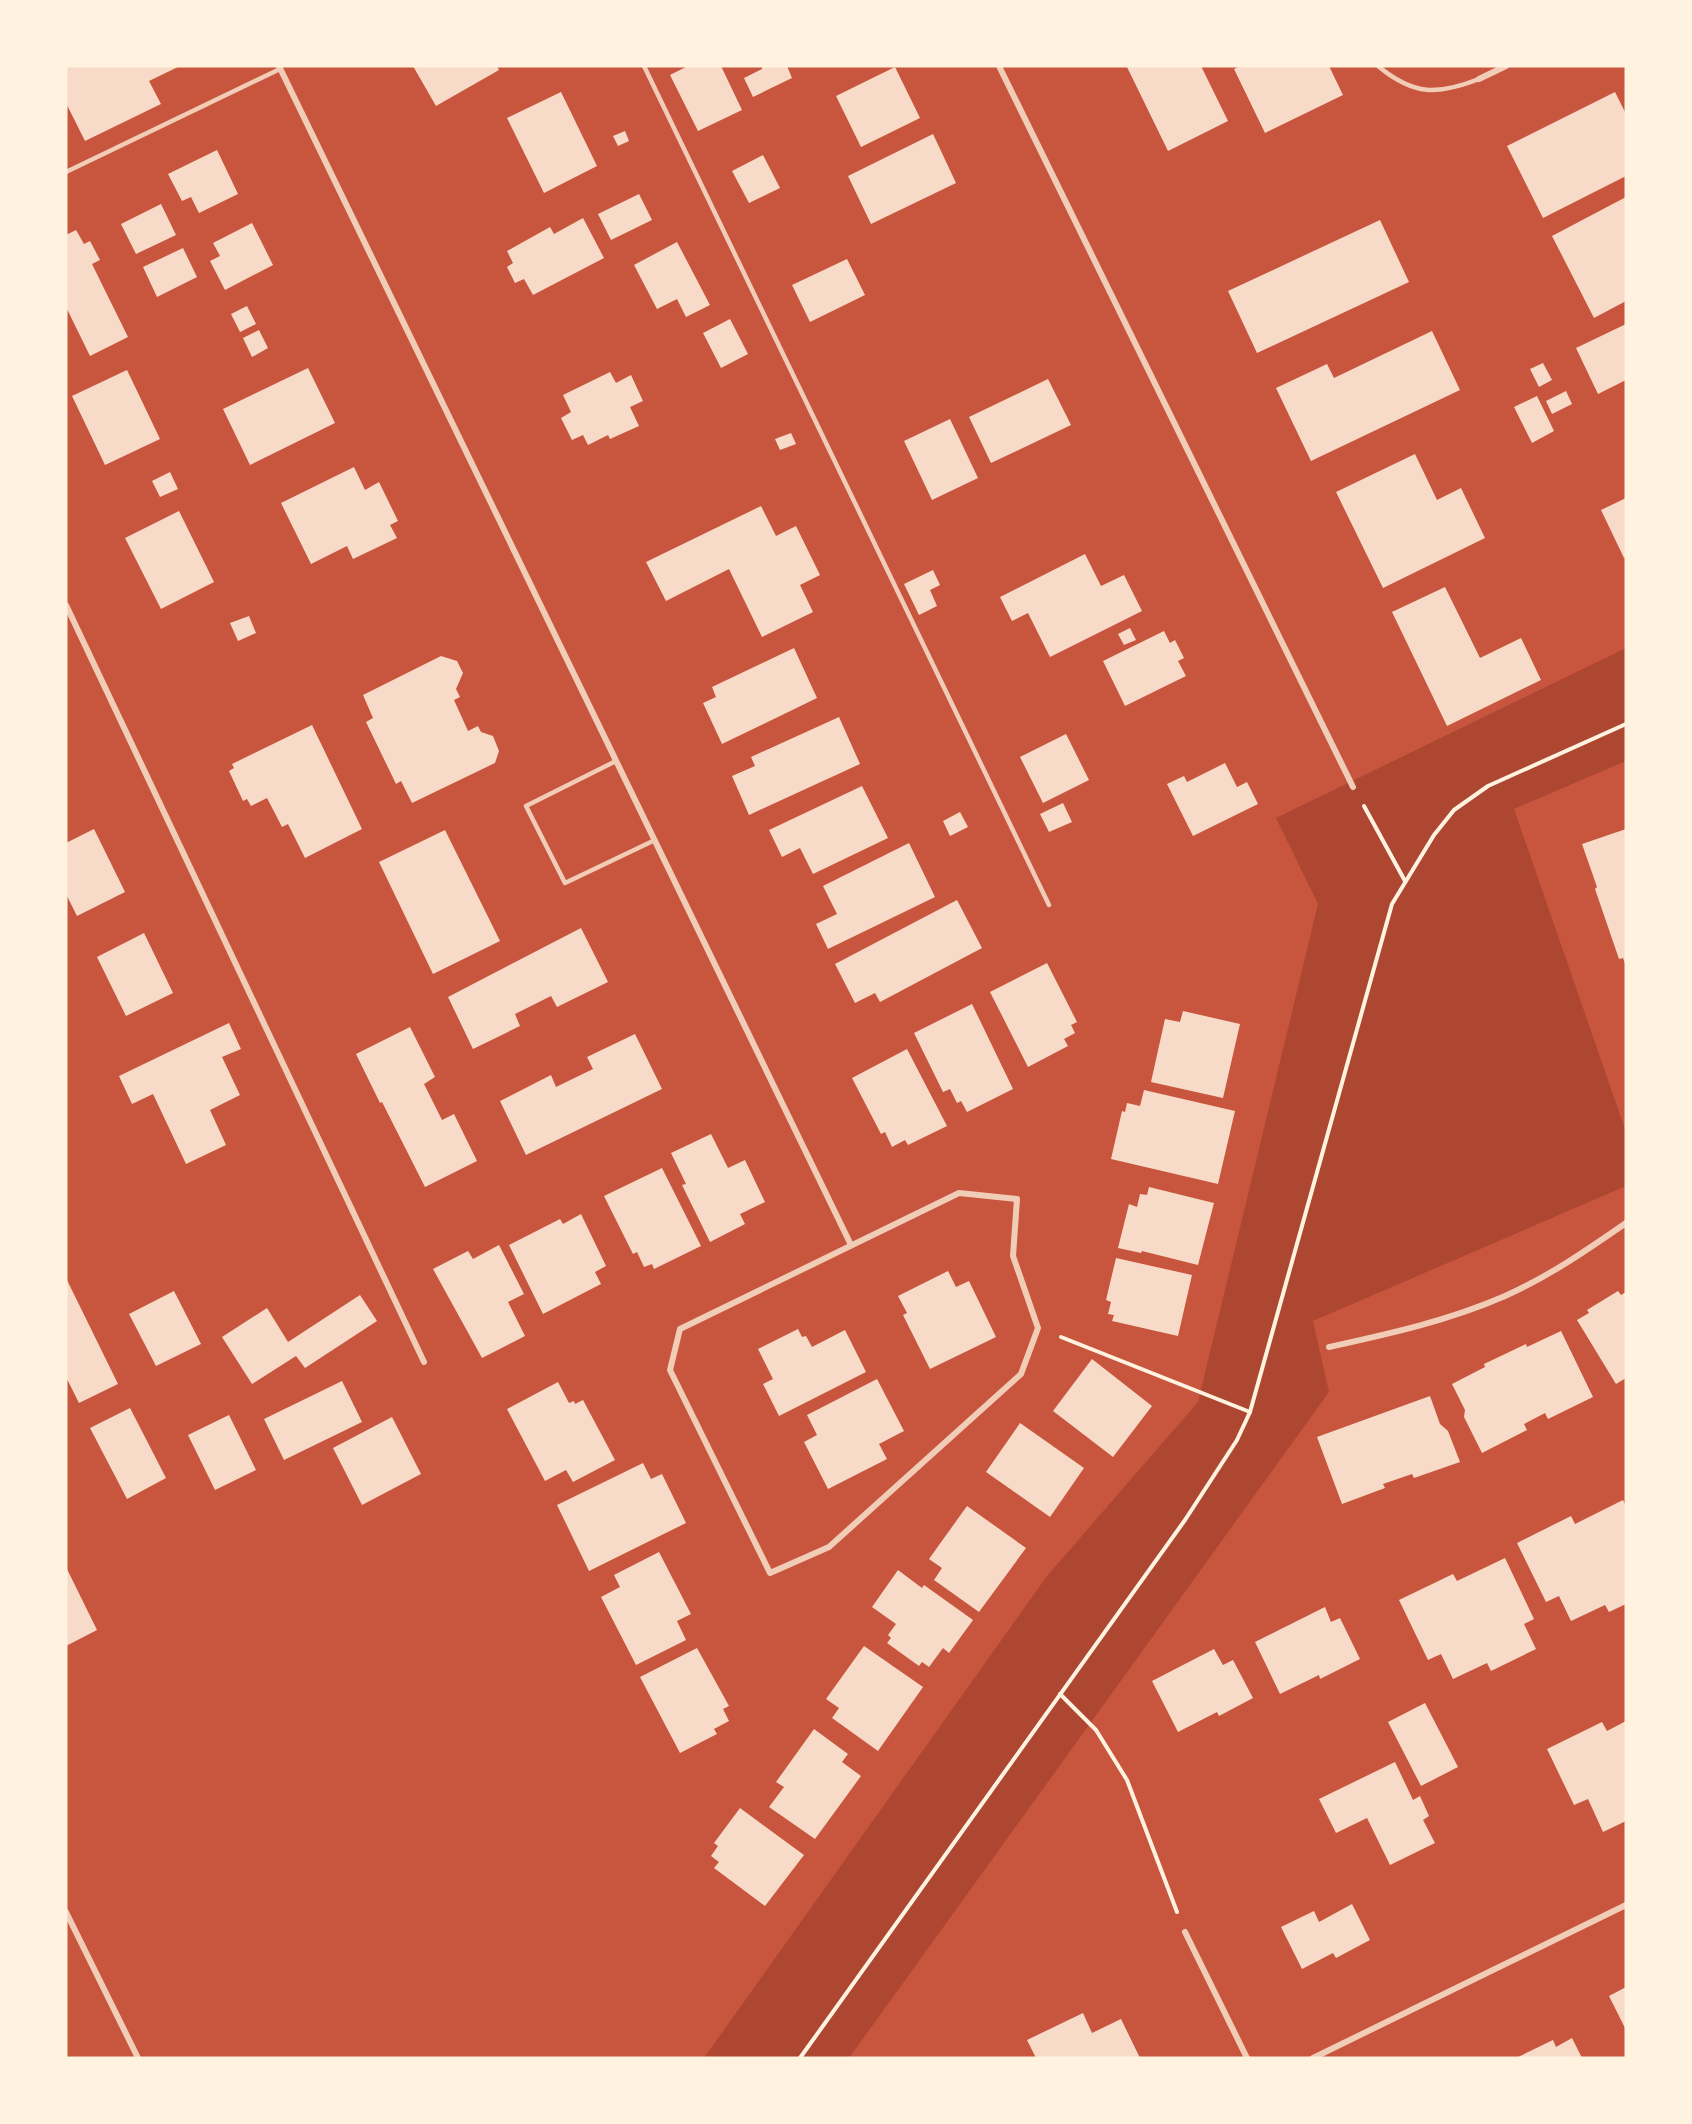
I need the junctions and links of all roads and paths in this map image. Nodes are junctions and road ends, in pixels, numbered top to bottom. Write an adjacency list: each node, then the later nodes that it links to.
1 (644, 66): 14 (lane)
2 (999, 66): 11 (street)
3 (1378, 66): 6 (lane)
4 (1506, 66): 6 (street)
5 (280, 67): 7 (lane); 10 (street)
6 (1479, 79)
7 (66, 172)
8 (66, 605): 19 (street)
9 (1626, 724): 13 (path)
10 (616, 761): 12 (street); 12 (lane)
11 (1353, 787): 13 (path)
12 (655, 840): 16 (street)
13 (1405, 881): 20 (path)
14 (1049, 905)
15 (1626, 1223): 18 (street)
16 (851, 1245): 17 (street); 17 (street)
17 (1038, 1328): 20 (path)
18 (1329, 1347)
19 (424, 1362)
20 (1250, 1412): 21 (path)
21 (1060, 1694): 24 (path); 26 (path)
22 (1626, 1905): 28 (street)
23 (66, 1912): 25 (street)
24 (1185, 1932): 27 (street)
25 (138, 2058)
26 (800, 2058)
27 (1247, 2058)
28 (1313, 2058)

